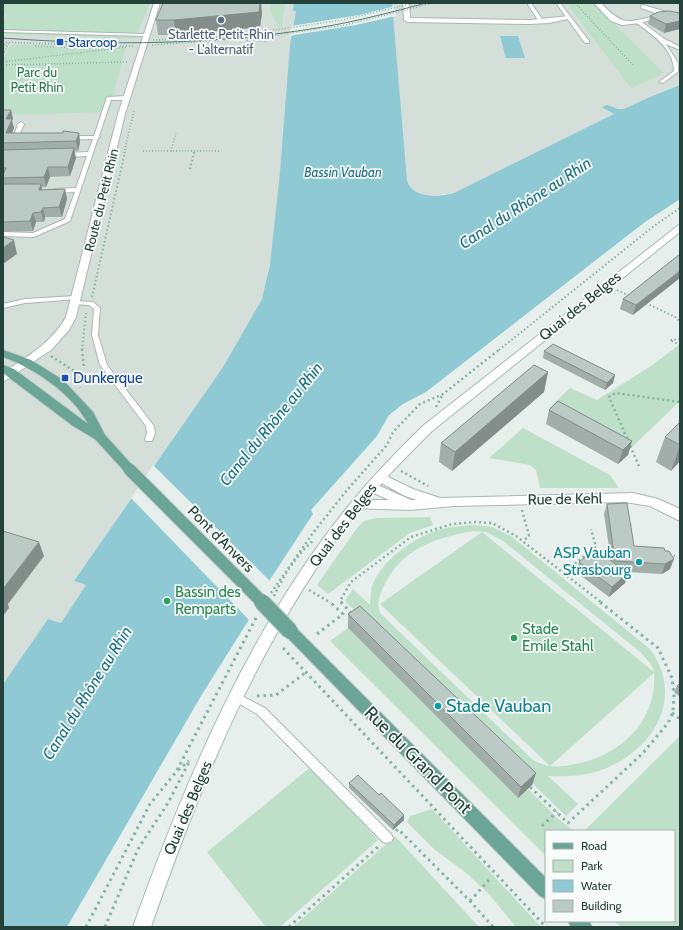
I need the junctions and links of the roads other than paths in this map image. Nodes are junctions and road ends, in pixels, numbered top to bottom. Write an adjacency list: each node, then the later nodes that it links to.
1 (157, 3): 13 (street, Route du Petit Rhin)
2 (406, 3): 11 (street)
3 (529, 3): 11 (lane)
4 (558, 3): 8 (lane)
5 (597, 3): 10 (street)
6 (643, 7): 7 (street)
7 (668, 15): 9 (street); 10 (street)
8 (569, 18): 11 (street); 15 (lane)
9 (680, 18)
10 (637, 21): 14 (lane)
11 (542, 22)
12 (3, 31): 13 (lane)
13 (145, 35): 18 (street, Route du Petit Rhin)
14 (661, 39): 16 (lane); 17 (lane)
15 (587, 42)
16 (680, 49)
17 (661, 82)
18 (127, 98): 20 (lane); 29 (street, Route du Petit Rhin)
19 (21, 124): 21 (lane)
20 (97, 137): 22 (lane); 23 (lane)
21 (30, 138)
22 (60, 138)
23 (91, 154): 24 (lane); 25 (lane)
24 (59, 155)
25 (78, 190): 26 (lane); 28 (lane)
26 (48, 191)
27 (680, 227): 36 (street, Quai des Belges)
28 (3, 234)
29 (75, 300): 30 (lane); 32 (street, Route du Petit Rhin); 35 (lane)
30 (3, 306)
31 (3, 353): 32 (main road)
32 (27, 362): 33 (street, Route du Petit Rhin); 34 (main road)
33 (5, 373): 34 (main road)
34 (100, 437): 42 (main road, Pont d'Anvers, bridge)
35 (149, 439)
36 (380, 477): 37 (street, Quai des Belges); 38 (street, Rue de Kehl)
37 (371, 487): 39 (street, Quai des Belges); 40 (street, Rue de Kehl)
38 (454, 501): 40 (street, Rue de Kehl); 41 (street, Rue de Kehl)
39 (356, 505): 40 (street, Rue de Kehl); 43 (street, Quai des Belges)
40 (410, 505)
41 (678, 510)
42 (290, 631): 45 (main road, Rue du Grand Pont)
43 (236, 697): 44 (lane); 46 (street, Quai des Belges)
44 (387, 838)
45 (545, 889)
46 (142, 927)

